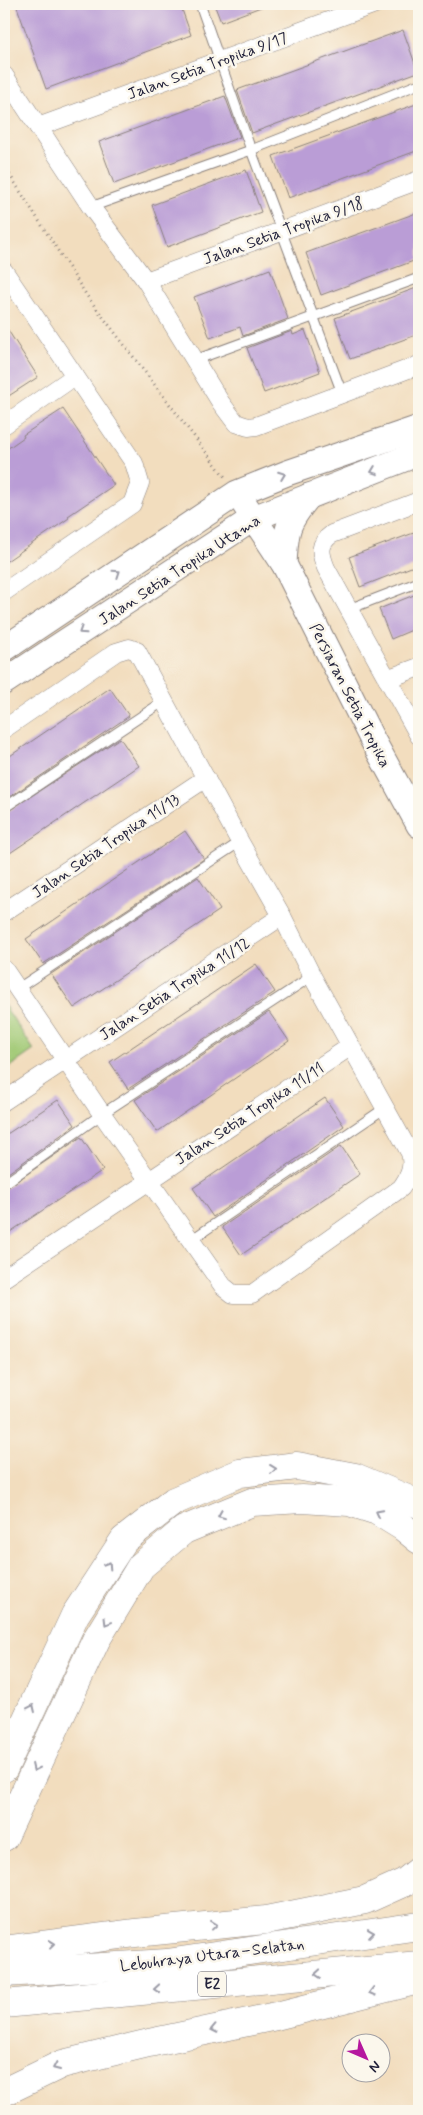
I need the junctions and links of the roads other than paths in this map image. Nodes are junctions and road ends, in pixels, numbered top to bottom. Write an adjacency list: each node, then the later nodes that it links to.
1 (200, 4): 3 (lane)
2 (376, 4): 3 (street, Jalan Setia Tropika 9/17)
3 (219, 60): 6 (street, Jalan Setia Tropika 9/17); 7 (lane)
4 (4, 75): 6 (street)
5 (419, 84): 7 (lane)
6 (38, 127): 9 (street)
7 (251, 150): 9 (lane); 10 (lane)
8 (419, 180): 10 (street, Jalan Setia Tropika 9/18)
9 (91, 207): 13 (street)
10 (281, 231): 13 (street, Jalan Setia Tropika 9/18); 14 (lane)
11 (4, 271): 17 (street)
12 (419, 278): 14 (lane)
13 (146, 280): 15 (street)
14 (314, 316): 15 (lane); 18 (lane)
15 (195, 360): 18 (street)
16 (419, 365): 18 (street)
17 (75, 376): 19 (street); 28 (street)
18 (342, 393)
19 (4, 425)
20 (419, 428): 22 (main road, Jalan Setia Tropika Utama, one-way to 20)
21 (419, 453): 23 (main road, Jalan Setia Tropika Utama, one-way to 23)
22 (237, 493): 25 (main road, Persiaran Setia Tropika); 30 (main road, Jalan Setia Tropika Utama, one-way to 22)
23 (309, 496): 25 (main road, Jalan Setia Tropika Utama); 26 (main road)
24 (419, 501): 29 (street)
25 (254, 518): 26 (main road, Persiaran Setia Tropika); 33 (main road, Jalan Setia Tropika Utama, one-way to 33)
26 (284, 564): 39 (main road, Persiaran Setia Tropika)
27 (419, 582): 29 (lane)
28 (4, 592)
29 (349, 608): 32 (street)
30 (4, 649)
31 (419, 667): 32 (street)
32 (387, 679): 36 (street)
33 (4, 682)
34 (164, 701): 35 (street); 37 (street); 38 (lane)
35 (4, 729)
36 (419, 736)
37 (206, 778): 40 (street); 41 (street, Jalan Setia Tropika 11/13)
38 (4, 808)
39 (419, 826)
40 (240, 842): 42 (street); 45 (lane)
41 (4, 912)
42 (282, 916): 44 (street); 47 (street, Jalan Setia Tropika 11/12)
43 (4, 969): 45 (street)
44 (312, 976): 46 (street); 50 (lane)
45 (17, 989): 47 (street)
46 (351, 1046): 49 (street); 51 (street, Jalan Setia Tropika 11/11)
47 (66, 1059): 48 (street, Jalan Setia Tropika 11/12); 50 (street)
48 (4, 1101)
49 (385, 1108): 53 (lane); 53 (street)
50 (102, 1114): 51 (street); 52 (lane)
51 (148, 1180): 53 (street); 54 (street, Jalan Setia Tropika 11/11)
52 (4, 1184)
53 (191, 1240)
54 (4, 1278)
55 (419, 1504): 57 (highway, one-way to 55)
56 (419, 1540): 58 (highway, one-way to 58)
57 (4, 1768)
58 (4, 1837)
59 (419, 1871): 61 (highway, one-way to 59)
60 (419, 1926): 63 (highway, Lebuhraya Utara–Selatan / E2, one-way to 60)
61 (4, 1950)
62 (419, 1965): 65 (highway, Lebuhraya Utara–Selatan / E2, one-way to 65)
63 (4, 1973)
64 (419, 1980): 66 (highway, one-way to 66)
65 (4, 2004)
66 (4, 2092)

